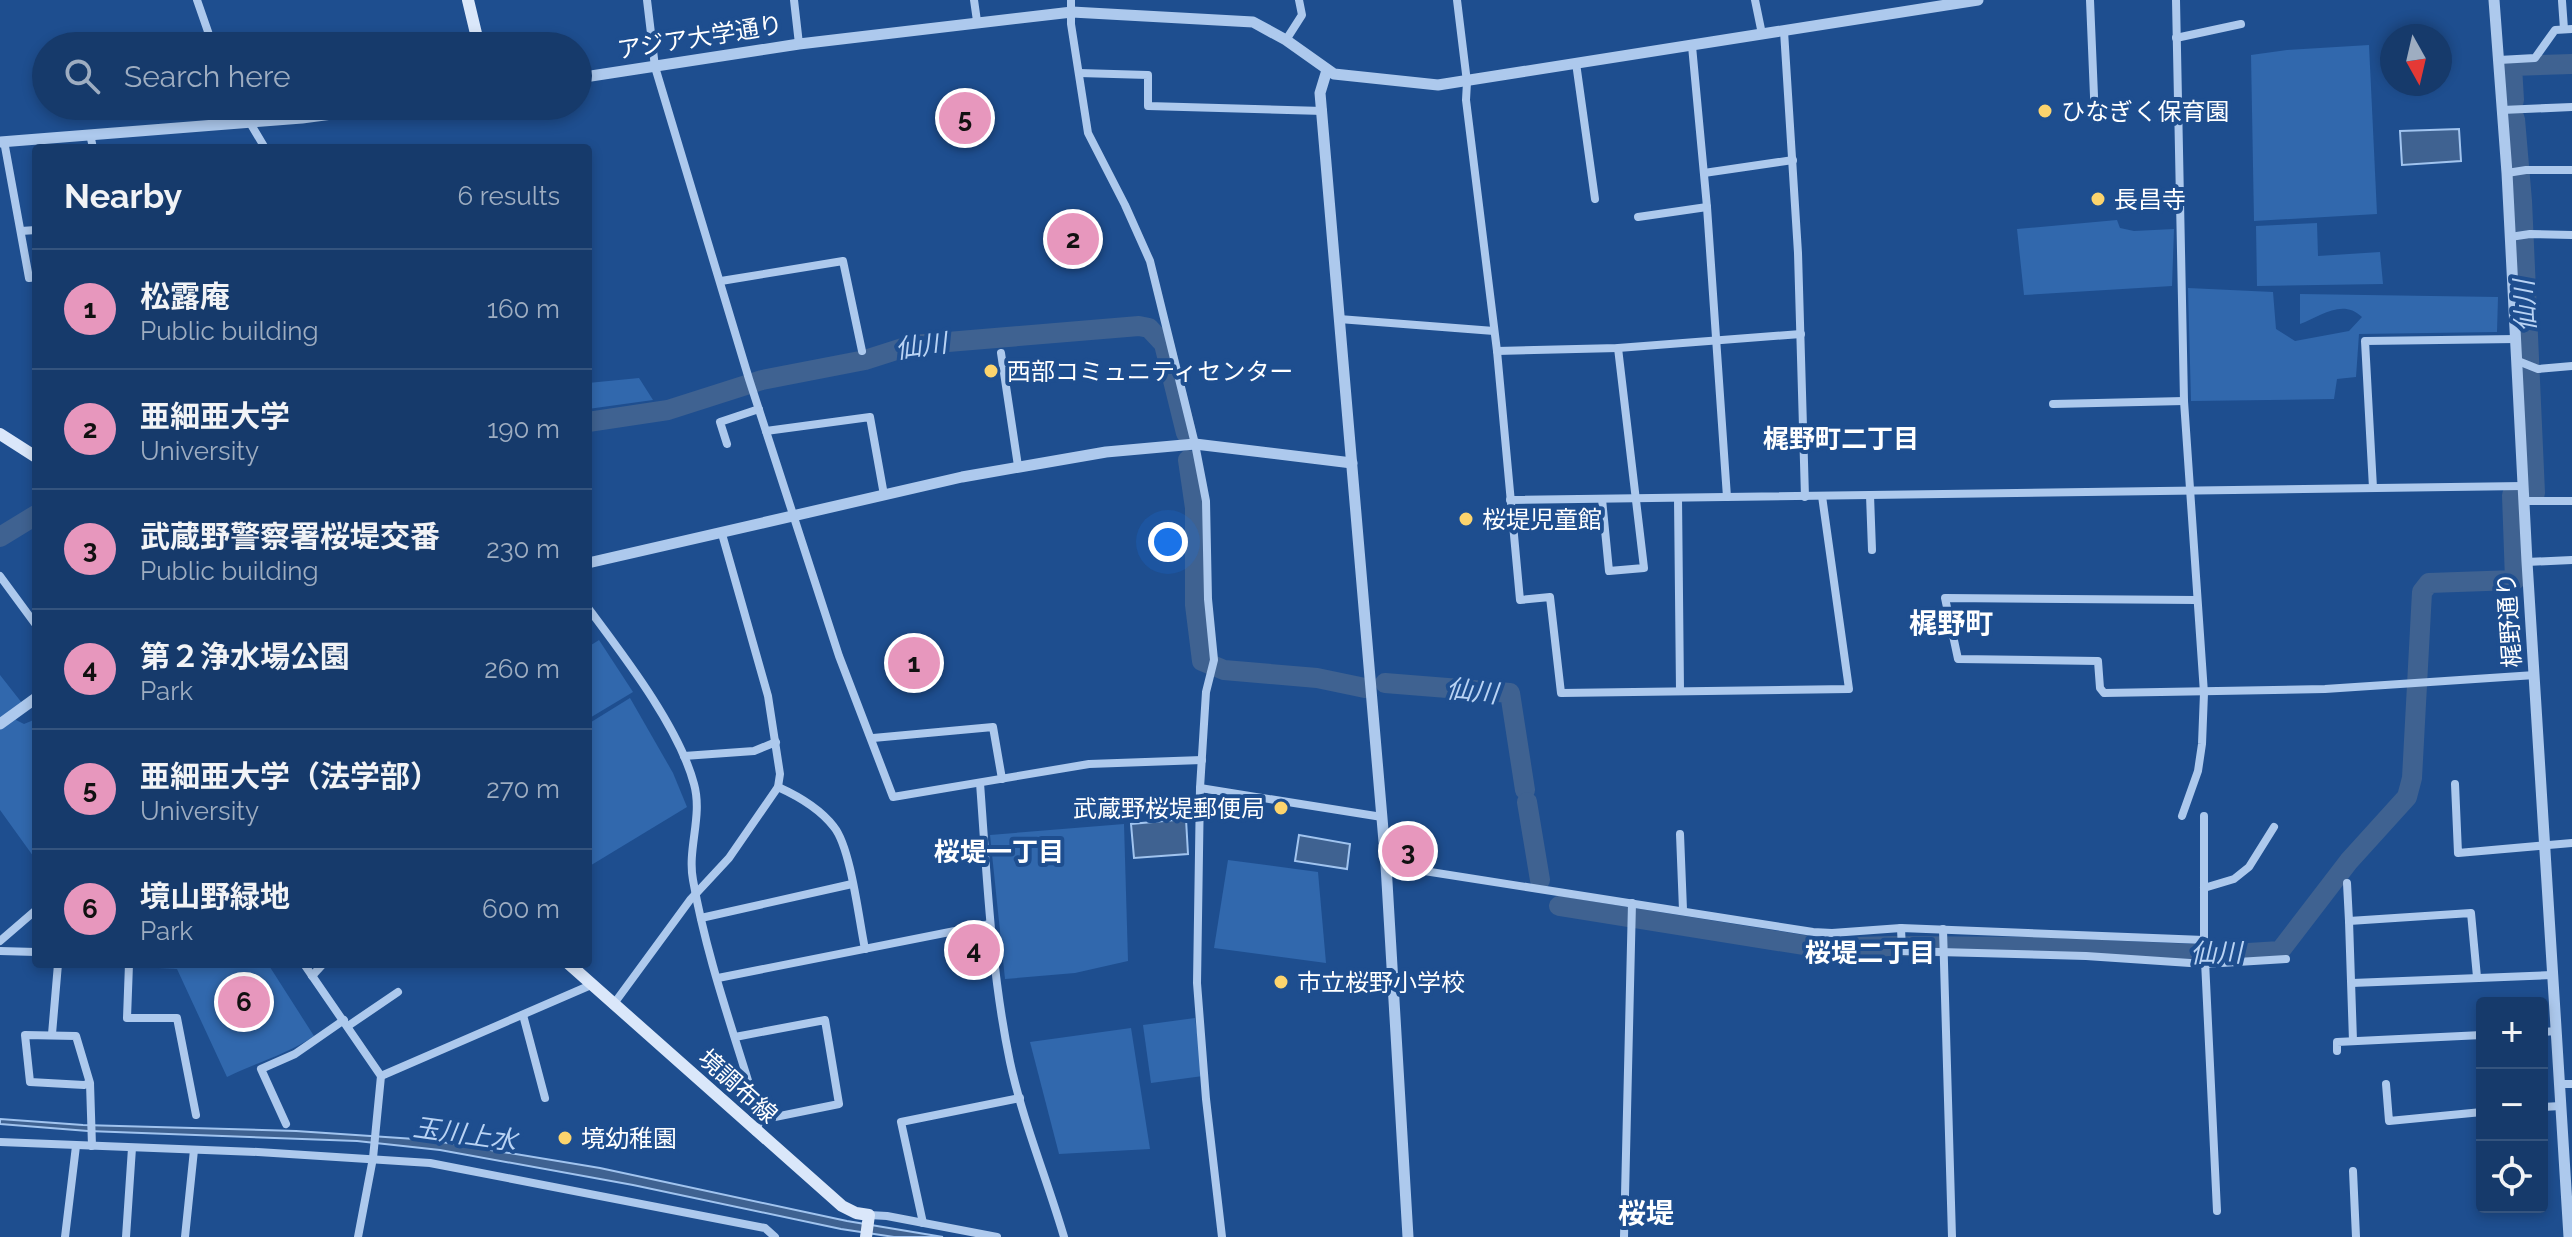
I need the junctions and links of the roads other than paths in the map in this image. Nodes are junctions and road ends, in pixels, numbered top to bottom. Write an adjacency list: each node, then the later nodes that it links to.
1 (197, 0): 20 (street)
2 (468, 0): 21 (main road)
3 (647, 0): 29 (street)
4 (794, 0): 25 (street)
5 (974, 0): 16 (street)
6 (1299, 0): 24 (street)
7 (1457, 0): 33 (street)
8 (1755, 0): 22 (street)
9 (1978, 0): 14 (street, アジア大学通り)
10 (2090, 0): 38 (street)
11 (2176, 0): 23 (street)
12 (2494, 0): 27 (street, 梶野通り)
13 (2562, 1): 18 (street)
14 (1923, 4): 19 (street, アジア大学通り)
15 (1072, 6): 16 (street, アジア大学通り); 24 (street, アジア大学通り); 31 (street)
16 (977, 21): 25 (street, アジア大学通り)
17 (2241, 24): 23 (street)
18 (2568, 29): 27 (street)
19 (1784, 31): 22 (street, アジア大学通り); 44 (street)
20 (208, 32)
21 (476, 32)
22 (1762, 34): 26 (street, アジア大学通り)
23 (2176, 38): 68 (street)
24 (1286, 40): 30 (street, アジア大学通り)
25 (799, 44): 29 (street, アジア大学通り)
26 (1692, 46): 28 (street, アジア大学通り); 46 (street)
27 (2499, 60): 35 (street, 梶野通り)
28 (1576, 63): 33 (street, アジア大学通り); 48 (street)
29 (655, 67): 32 (street, アジア大学通り); 56 (street)
30 (1327, 70): 33 (street, アジア大学通り); 36 (street)
31 (1079, 73): 36 (street); 74 (street)
32 (592, 76)
33 (1467, 82): 58 (street)
34 (2572, 107): 35 (street)
35 (2502, 110): 47 (street, 梶野通り)
36 (1323, 111): 57 (street)
37 (276, 120): 39 (street)
38 (2095, 120)
39 (249, 122): 40 (street); 43 (street)
40 (90, 134): 41 (street); 42 (street)
41 (2, 141): 52 (street)
42 (92, 144)
43 (263, 144)
44 (1793, 160): 46 (street); 59 (street)
45 (2572, 170): 47 (street)
46 (1704, 173): 49 (street)
47 (2511, 173): 54 (street, 梶野通り)
48 (1595, 199)
49 (1707, 207): 50 (street); 61 (street)
50 (1638, 217)
51 (32, 230): 52 (street)
52 (21, 231): 55 (street)
53 (2572, 235): 54 (street)
54 (2520, 236): 60 (street, 梶野通り)
55 (32, 278)
56 (721, 281): 63 (street); 70 (street)
57 (1339, 319): 58 (street); 76 (street)
58 (1494, 331): 64 (street)
59 (1801, 334): 61 (street); 85 (street)
60 (2516, 339): 66 (street, 梶野通り); 79 (street)
61 (1716, 341): 62 (street); 84 (street)
62 (1618, 348): 64 (street); 86 (street)
63 (862, 351)
64 (1497, 351): 89 (street)
65 (1001, 353): 77 (street)
66 (2522, 362): 67 (street); 78 (street, 梶野通り)
67 (2572, 366)
68 (2184, 401): 69 (street); 80 (street)
69 (2053, 404)
70 (759, 409): 71 (street); 73 (street)
71 (766, 431): 81 (street); 92 (street)
72 (0, 434): 75 (main road)
73 (727, 444)
74 (1195, 444): 76 (street); 77 (street); 110 (street)
75 (32, 453)
76 (1352, 463): 118 (street)
77 (1018, 466): 81 (street)
78 (2523, 486): 79 (street); 90 (street, 梶野通り)
79 (2373, 488): 80 (street)
80 (2189, 491): 82 (street); 99 (street)
81 (884, 495): 92 (street)
82 (1870, 495): 83 (street); 94 (street)
83 (1822, 496): 85 (street); 103 (street)
84 (1727, 497): 85 (street); 87 (street)
85 (1805, 497)
86 (1638, 498): 87 (street); 88 (street); 88 (street)
87 (1678, 498): 103 (street)
88 (1602, 499): 89 (street)
89 (1510, 500): 103 (street)
90 (2524, 501): 91 (street); 97 (street, 梶野通り)
91 (2572, 501)
92 (794, 517): 93 (street); 107 (street)
93 (722, 534): 96 (street); 108 (street)
94 (1872, 550)
95 (2572, 560): 97 (street)
96 (592, 562)
97 (2527, 562): 102 (street, 梶野通り)
98 (0, 576): 101 (street)
99 (2196, 600): 104 (street); 104 (street)
100 (592, 614): 109 (street)
101 (32, 620)
102 (2535, 675): 104 (street); 122 (street, 梶野通り)
103 (1680, 690)
104 (2204, 693): 116 (street)
105 (32, 701): 106 (street)
106 (0, 724)
107 (873, 738): 111 (street); 112 (street)
108 (776, 742): 109 (street); 114 (street)
109 (684, 756): 127 (street)
110 (1202, 760): 111 (street); 115 (street)
111 (1002, 779): 112 (street)
112 (980, 783): 133 (street)
113 (2455, 784): 122 (street)
114 (778, 787): 125 (street); 127 (street)
115 (1200, 788): 118 (street); 196 (street)
116 (2182, 816)
117 (2204, 816): 126 (street)
118 (1382, 817): 123 (street)
119 (2274, 827): 126 (street)
120 (1680, 834): 129 (street)
121 (2572, 843): 122 (street)
122 (2546, 845): 149 (street, 梶野通り)
123 (1386, 865): 128 (street); 197 (street)
124 (2347, 883): 132 (street)
125 (852, 884): 131 (street); 138 (street)
126 (2204, 888): 137 (street)
127 (693, 897): 131 (street); 156 (street)
128 (1632, 903): 129 (street); 198 (street)
129 (1683, 910): 134 (street)
130 (32, 913): 136 (street)
131 (701, 918): 152 (street)
132 (2349, 921): 151 (street); 153 (street)
133 (990, 924): 138 (street); 171 (street)
134 (1901, 928): 135 (street); 141 (street)
135 (1943, 929): 137 (street); 141 (street)
136 (0, 941)
137 (2204, 943): 143 (street)
138 (865, 949): 152 (street)
139 (0, 951): 140 (street)
140 (32, 952)
141 (1943, 954): 143 (street); 199 (street)
142 (2286, 959): 143 (street)
143 (2205, 964): 185 (street)
144 (58, 968): 161 (street)
145 (129, 968): 175 (street)
146 (307, 968): 150 (street)
147 (319, 968): 150 (street)
148 (573, 968): 154 (main road, 境調布線)
149 (2552, 975): 151 (street); 159 (street, 梶野通り)
150 (312, 976): 158 (street)
151 (2477, 977): 153 (street)
152 (718, 978): 163 (street)
153 (2352, 983): 164 (street)
154 (591, 985): 156 (main road, 境調布線); 157 (street)
155 (398, 992): 158 (street)
156 (613, 1005): 177 (main road, 境調布線)
157 (523, 1015): 166 (street); 170 (street)
158 (346, 1023): 166 (street); 176 (street)
159 (2557, 1031): 160 (street); 169 (street, 梶野通り)
160 (2548, 1032)
161 (52, 1034): 167 (street); 167 (street)
162 (2476, 1035): 164 (street)
163 (735, 1037): 177 (street); 177 (street)
164 (2353, 1041): 165 (street)
165 (2337, 1051)
166 (381, 1076): 183 (street)
167 (90, 1083): 180 (street)
168 (2386, 1084): 174 (street)
169 (2566, 1084): 172 (street, 梶野通り)
170 (545, 1098)
171 (1020, 1098): 187 (street); 195 (street)
172 (2561, 1106): 173 (street); 201 (street, 梶野通り)
173 (2548, 1107)
174 (2476, 1113)
175 (196, 1115)
176 (286, 1124)
177 (758, 1126): 186 (main road, 境調布線)
178 (0, 1142): 179 (street)
179 (76, 1146): 180 (street); 188 (street)
180 (92, 1146): 181 (street)
181 (132, 1148): 182 (street); 189 (street)
182 (194, 1150): 183 (street); 190 (street)
183 (373, 1154): 191 (street); 192 (street)
184 (2353, 1171): 200 (street)
185 (2217, 1211)
186 (868, 1218): 187 (street); 193 (main road)
187 (923, 1223): 194 (street)
188 (65, 1237)
189 (126, 1237)
190 (185, 1237)
191 (358, 1237)
192 (775, 1237)
193 (866, 1237)
194 (997, 1237)
195 (1064, 1237)
196 (1222, 1237)
197 (1408, 1237)
198 (1624, 1237)
199 (1952, 1237)
200 (2356, 1237)
201 (2569, 1237)

